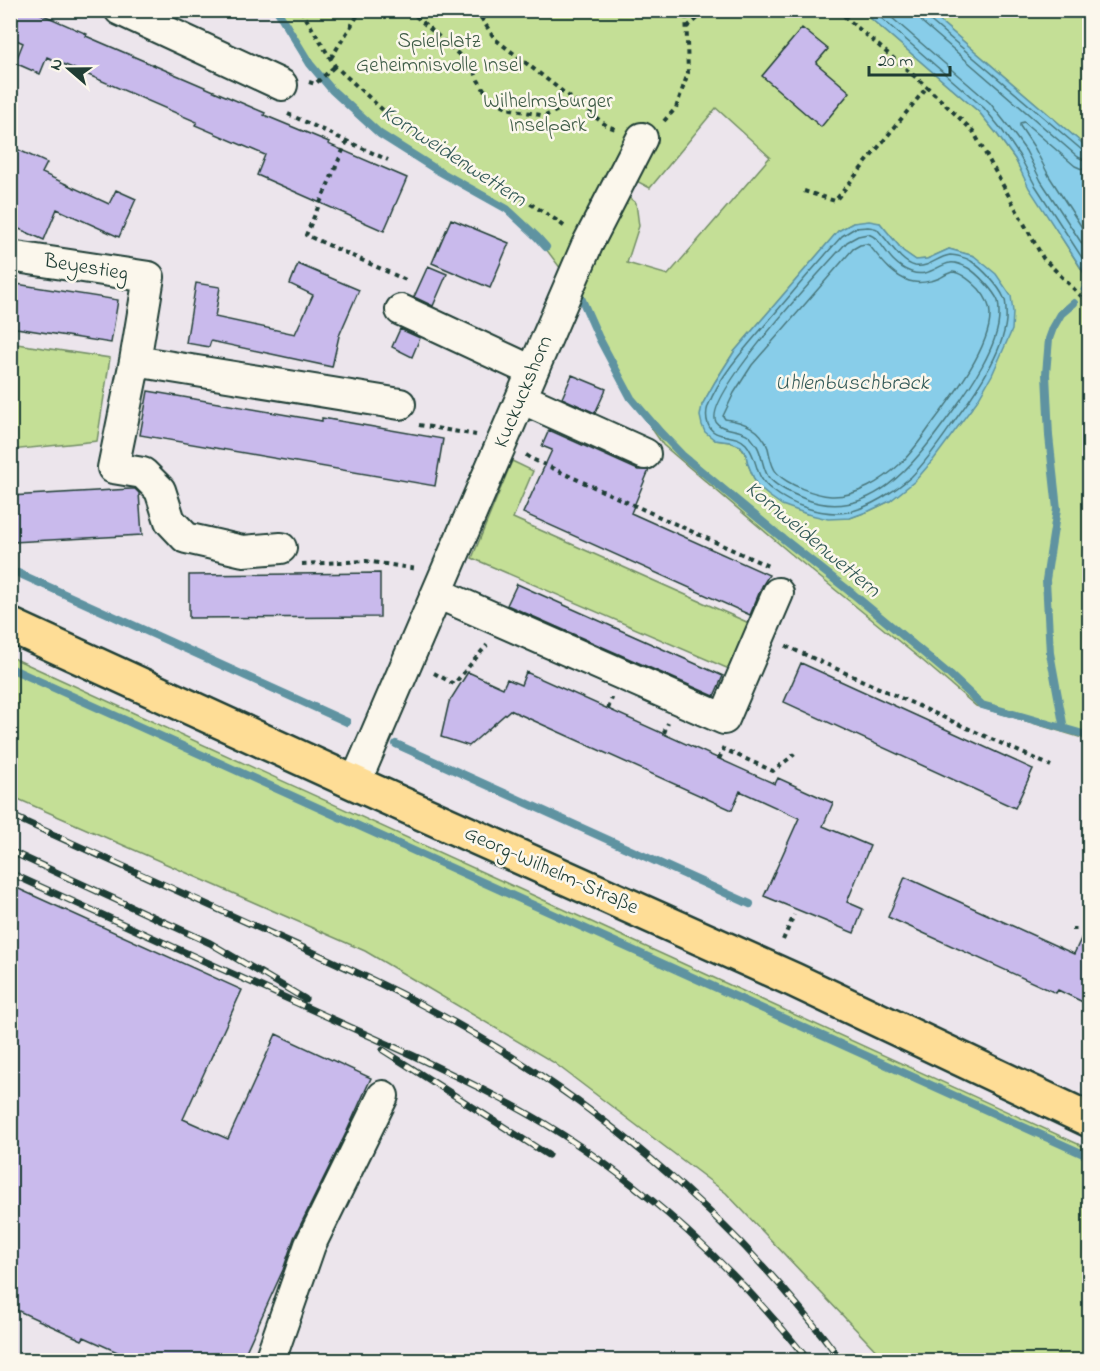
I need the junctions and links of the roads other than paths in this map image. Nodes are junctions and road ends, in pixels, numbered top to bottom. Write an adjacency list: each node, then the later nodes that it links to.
1 (120, 10): 2 (street)
2 (282, 85)
3 (642, 138): 7 (street, Kuckuckshorn)
4 (10, 256): 6 (street, Beyestieg)
5 (401, 310): 7 (street)
6 (135, 361): 8 (street); 10 (street, Beyestieg)
7 (527, 384): 9 (street); 11 (street, Kuckuckshorn)
8 (400, 404)
9 (645, 454)
10 (280, 548)
11 (441, 584): 12 (street); 14 (street, Kuckuckshorn)
12 (778, 593)
13 (10, 626): 14 (main road, Georg-Wilhelm-Straße)
14 (356, 783): 16 (main road, Georg-Wilhelm-Straße)
15 (383, 1096): 17 (street)
16 (1089, 1120)
17 (270, 1360)

